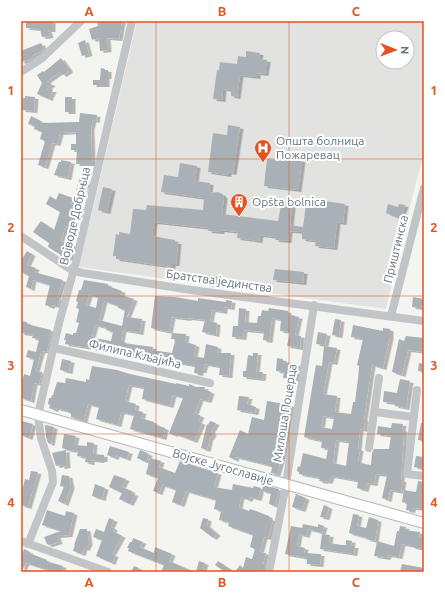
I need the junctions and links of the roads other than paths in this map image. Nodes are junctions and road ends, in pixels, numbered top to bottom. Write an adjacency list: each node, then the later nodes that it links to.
1 (81, 21): 3 (street)
2 (132, 21): 6 (street, Војводе Добрњца)
3 (21, 72)
4 (424, 188): 8 (street, Приштинска)
5 (21, 236): 6 (street, Братства јединства)
6 (74, 270): 7 (street, Братства јединства); 10 (street, Војводе Добрњца)
7 (314, 305): 8 (street, Братства јединства); 20 (street, Милоша Поцерца)
8 (391, 316): 9 (street, Братства јединства)
9 (424, 321)
10 (54, 348): 12 (street, Филипа Кљајића); 16 (street, Војводе Добрњца)
11 (379, 378): 15 (street)
12 (210, 383)
13 (417, 390): 17 (street)
14 (21, 410): 16 (main road, Војске Југославије)
15 (375, 412): 17 (street); 18 (street)
16 (38, 415): 20 (main road, Војске Југославије); 22 (street)
17 (413, 417): 19 (street)
18 (369, 448)
19 (424, 476)
20 (286, 484): 21 (main road, Војске Југославије); 24 (street, Милоша Поцерца)
21 (424, 523)
22 (24, 542): 23 (street)
23 (108, 572)
24 (269, 572)

